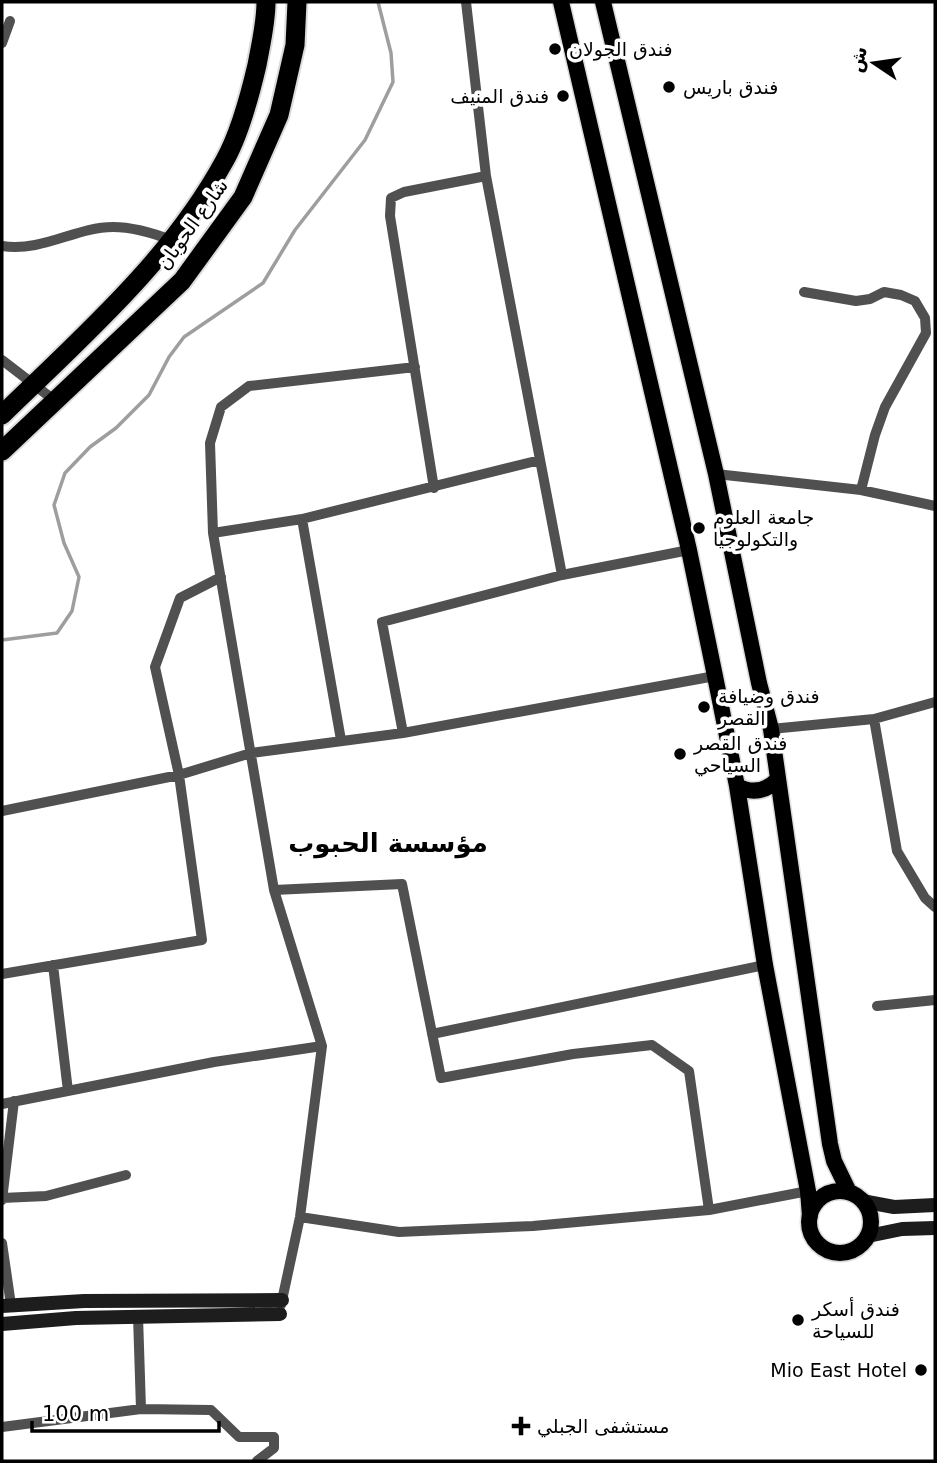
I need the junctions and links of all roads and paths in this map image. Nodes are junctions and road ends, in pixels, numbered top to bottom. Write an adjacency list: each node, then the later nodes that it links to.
1 (267, 2): 9 (highway, شارع الحوبان)
2 (297, 2): 15 (highway, شارع الحوبان)
3 (466, 2): 8 (street)
4 (561, 2): 25 (main road)
5 (603, 2): 19 (main road)
6 (10, 21): 7 (street)
7 (2, 43)
8 (486, 176): 13 (street); 18 (street)
9 (171, 240): 10 (street); 14 (highway, شارع الحوبان)
10 (2, 246)
11 (804, 292): 21 (street)
12 (2, 359): 14 (street)
13 (415, 367): 20 (street); 24 (street)
14 (33, 384): 15 (street); 16 (highway, شارع الحوبان)
15 (54, 400): 17 (highway, شارع الحوبان)
16 (2, 415)
17 (2, 451)
18 (540, 460): 20 (street); 26 (street)
19 (716, 474): 21 (street); 31 (main road)
20 (434, 488): 23 (street)
21 (861, 490): 22 (street)
22 (935, 506)
23 (302, 519): 24 (street); 33 (street)
24 (213, 533): 27 (street)
25 (689, 550): 26 (street); 28 (main road)
26 (562, 575): 32 (street)
27 (221, 578): 34 (street); 35 (street)
28 (715, 676): 32 (street); 37 (main road)
29 (935, 702): 30 (street)
30 (874, 719): 31 (street); 40 (street)
31 (771, 729): 36 (main road)
32 (403, 733): 33 (street)
33 (341, 740): 34 (street)
34 (251, 753): 35 (street); 39 (street)
35 (179, 775): 38 (street); 41 (street)
36 (778, 779): 37 (main road); 53 (main road)
37 (737, 786): 42 (main road)
38 (2, 811)
39 (274, 890): 46 (street); 47 (street)
40 (935, 907)
41 (53, 965): 43 (street); 48 (street)
42 (765, 965): 46 (street); 52 (main road)
43 (2, 974)
44 (935, 1000): 45 (street)
45 (877, 1006)
46 (432, 1034): 56 (street)
47 (322, 1046): 48 (street); 58 (street)
48 (68, 1091): 49 (street)
49 (14, 1101): 50 (street); 54 (street)
50 (2, 1104)
51 (126, 1175): 54 (street)
52 (808, 1191): 56 (street); 57 (main road)
53 (856, 1197): 55 (main road); 57 (main road); 60 (main road)
54 (2, 1199)
55 (935, 1205)
56 (709, 1210): 58 (street)
57 (810, 1216): 60 (main road)
58 (300, 1217): 63 (street)
59 (935, 1228): 60 (main road)
60 (867, 1236)
61 (2, 1244): 62 (street)
62 (6, 1306): 63 (main road)
63 (281, 1307): 64 (main road)
64 (138, 1316): 65 (main road); 66 (street)
65 (2, 1324)
66 (141, 1409): 67 (street); 68 (street)
67 (2, 1427)
68 (257, 1461)

